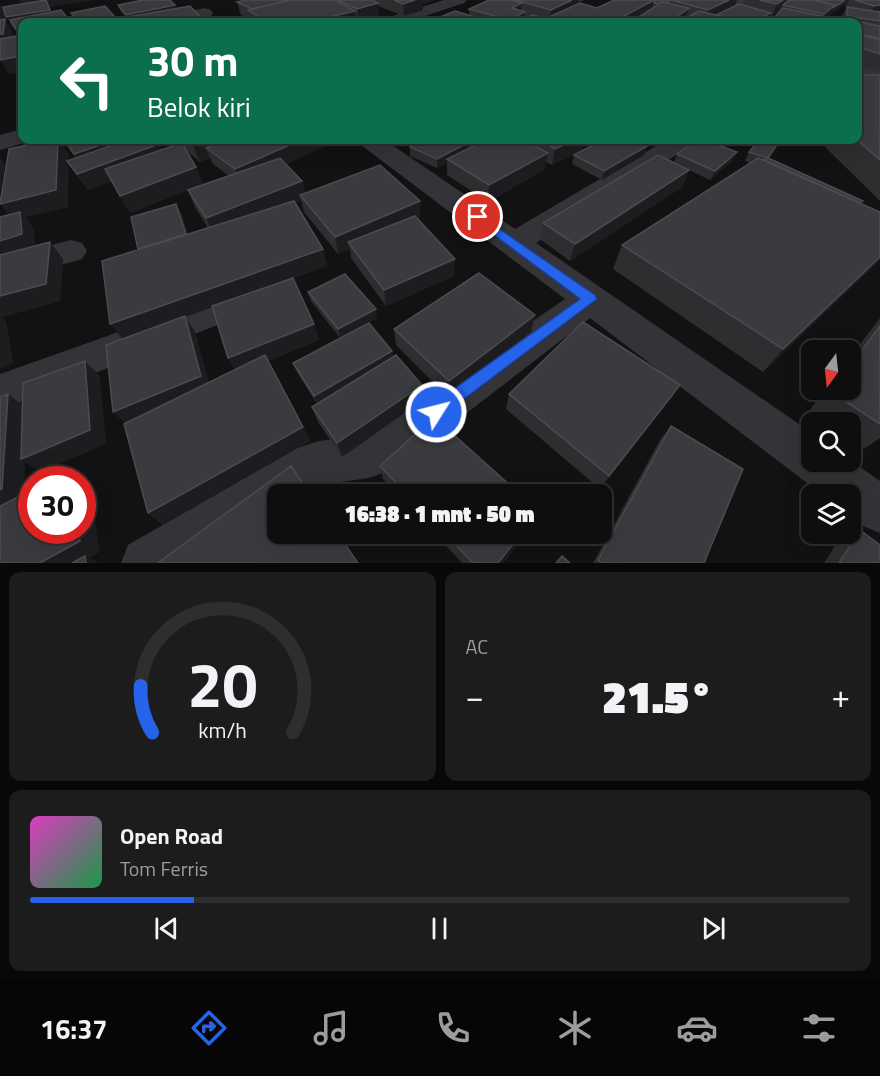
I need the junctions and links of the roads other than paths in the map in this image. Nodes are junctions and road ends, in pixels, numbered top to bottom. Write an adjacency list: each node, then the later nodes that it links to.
1 (187, 0): 4 (street)
2 (459, 0): 5 (street)
3 (746, 0): 6 (street)
4 (210, 18)
5 (404, 18)
6 (717, 18)
7 (862, 68): 8 (street)
8 (880, 76)
9 (18, 137): 10 (street)
10 (0, 143)
11 (376, 144): 13 (street)
12 (675, 145): 13 (street)
13 (514, 243): 17 (street)
14 (71, 251): 15 (street)
15 (0, 270)
16 (290, 284): 18 (street)
17 (590, 299): 19 (street); 22 (street)
18 (0, 392)
19 (801, 452)
20 (828, 472): 21 (street)
21 (880, 509)
22 (146, 563)

